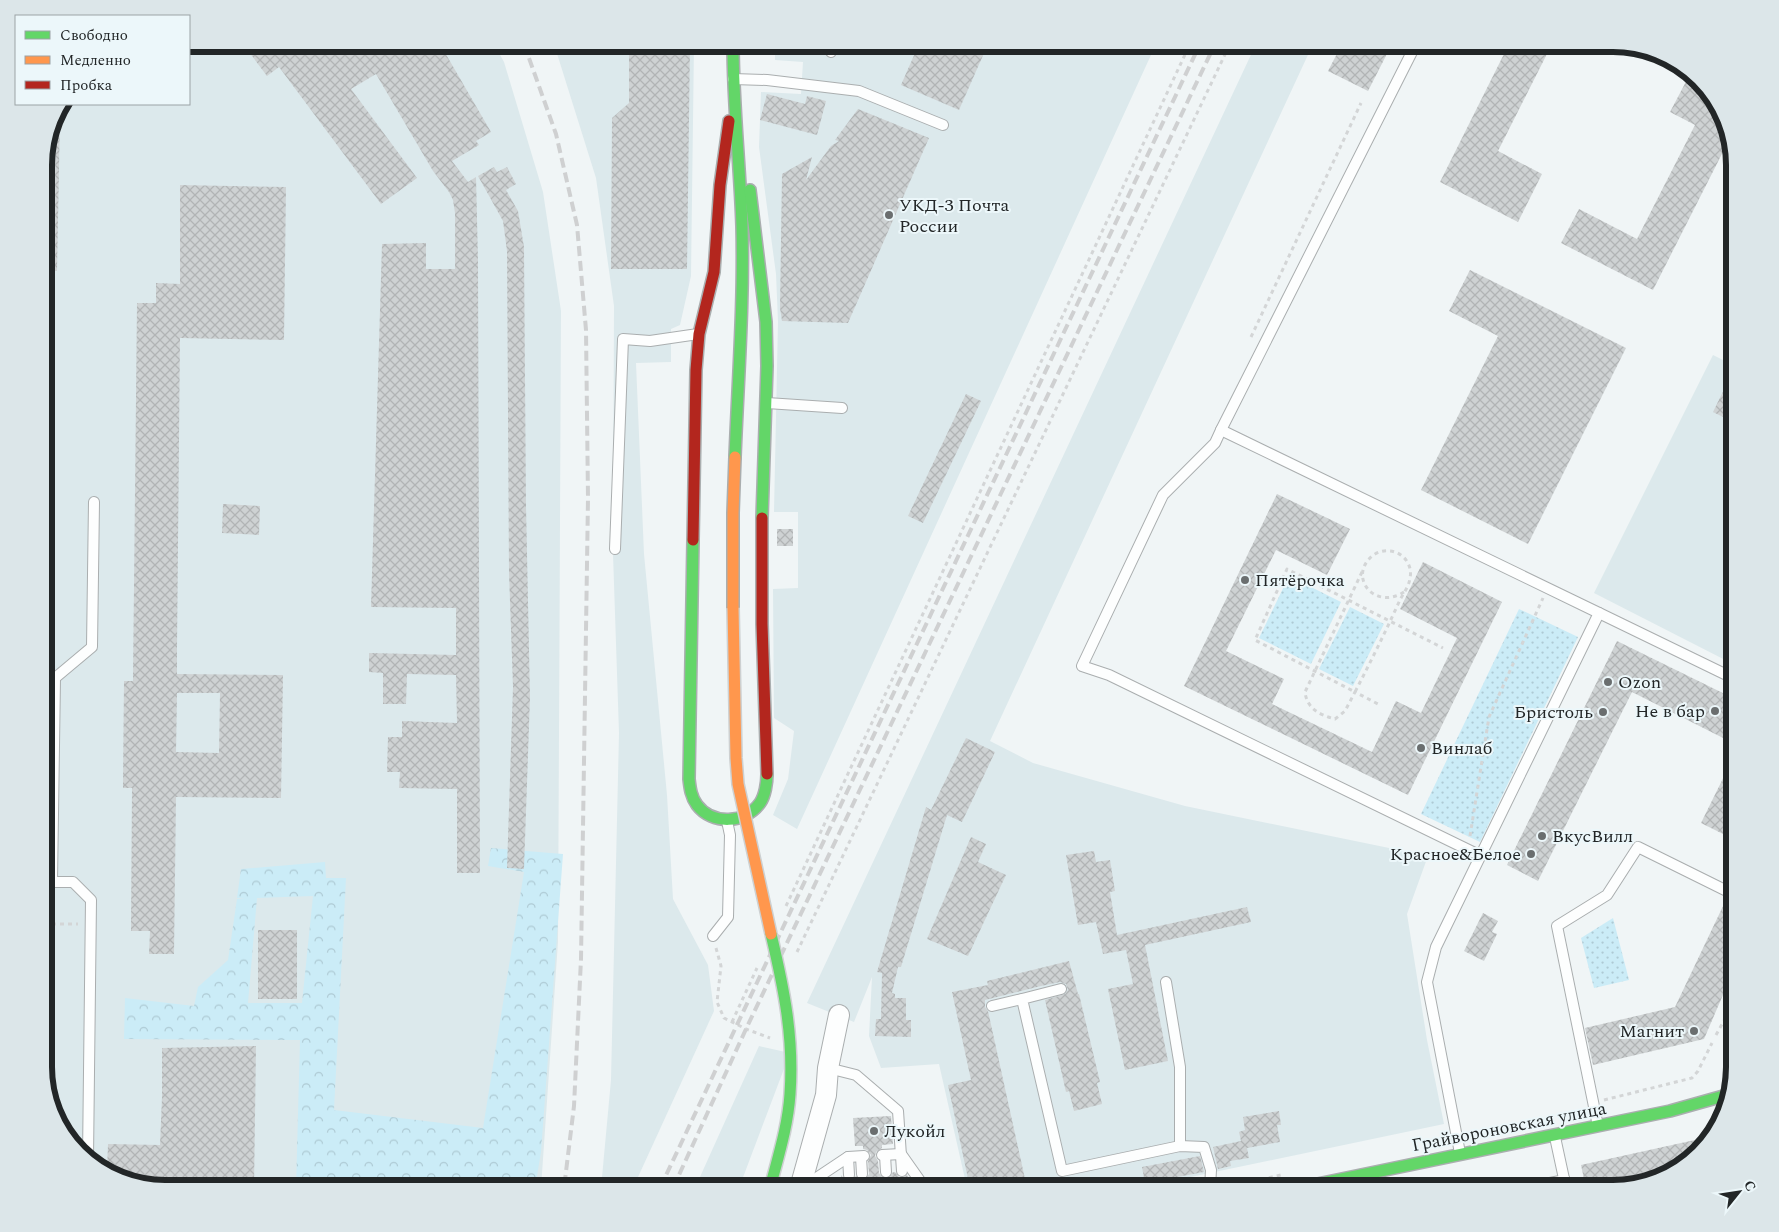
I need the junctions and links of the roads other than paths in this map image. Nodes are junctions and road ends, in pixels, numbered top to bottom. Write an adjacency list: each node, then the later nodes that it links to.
1 (732, 53): 3 (main road)
2 (1411, 53): 9 (lane)
3 (733, 85): 4 (main road); 5 (lane); 6 (main road)
4 (736, 120): 7 (main road); 38 (main road, bridge)
5 (943, 125)
6 (699, 334): 11 (lane); 15 (main road)
7 (766, 403): 8 (lane); 15 (main road)
8 (842, 408)
9 (1221, 430): 12 (lane); 16 (lane)
10 (94, 502): 14 (lane)
11 (615, 549)
12 (1598, 613): 13 (lane); 16 (lane)
13 (1726, 675)
14 (53, 736)
15 (726, 820): 19 (lane)
16 (1480, 856): 32 (lane)
17 (53, 882): 30 (lane)
18 (1726, 891): 27 (lane)
19 (713, 936)
20 (1166, 982): 29 (lane)
21 (1061, 990): 22 (lane)
22 (1022, 999): 23 (lane); 29 (lane)
23 (992, 1006)
24 (839, 1015): 25 (street)
25 (828, 1068): 31 (lane); 39 (street)
26 (1723, 1094): 27 (main road, Грайвороновская улица)
27 (1598, 1127): 28 (main road, Грайвороновская улица)
28 (1555, 1136): 32 (main road, Грайвороновская улица); 44 (lane)
29 (1180, 1146): 42 (lane)
30 (88, 1148)
31 (901, 1154): 34 (lane); 35 (lane); 41 (lane)
32 (1461, 1154): 43 (main road, Грайвороновская улица)
33 (848, 1158): 36 (lane); 37 (lane); 40 (lane)
34 (902, 1171)
35 (886, 1172)
36 (862, 1174)
37 (849, 1175)
38 (772, 1180)
39 (802, 1180)
40 (814, 1180)
41 (919, 1180)
42 (1210, 1180)
43 (1336, 1180)
44 (1564, 1180)

